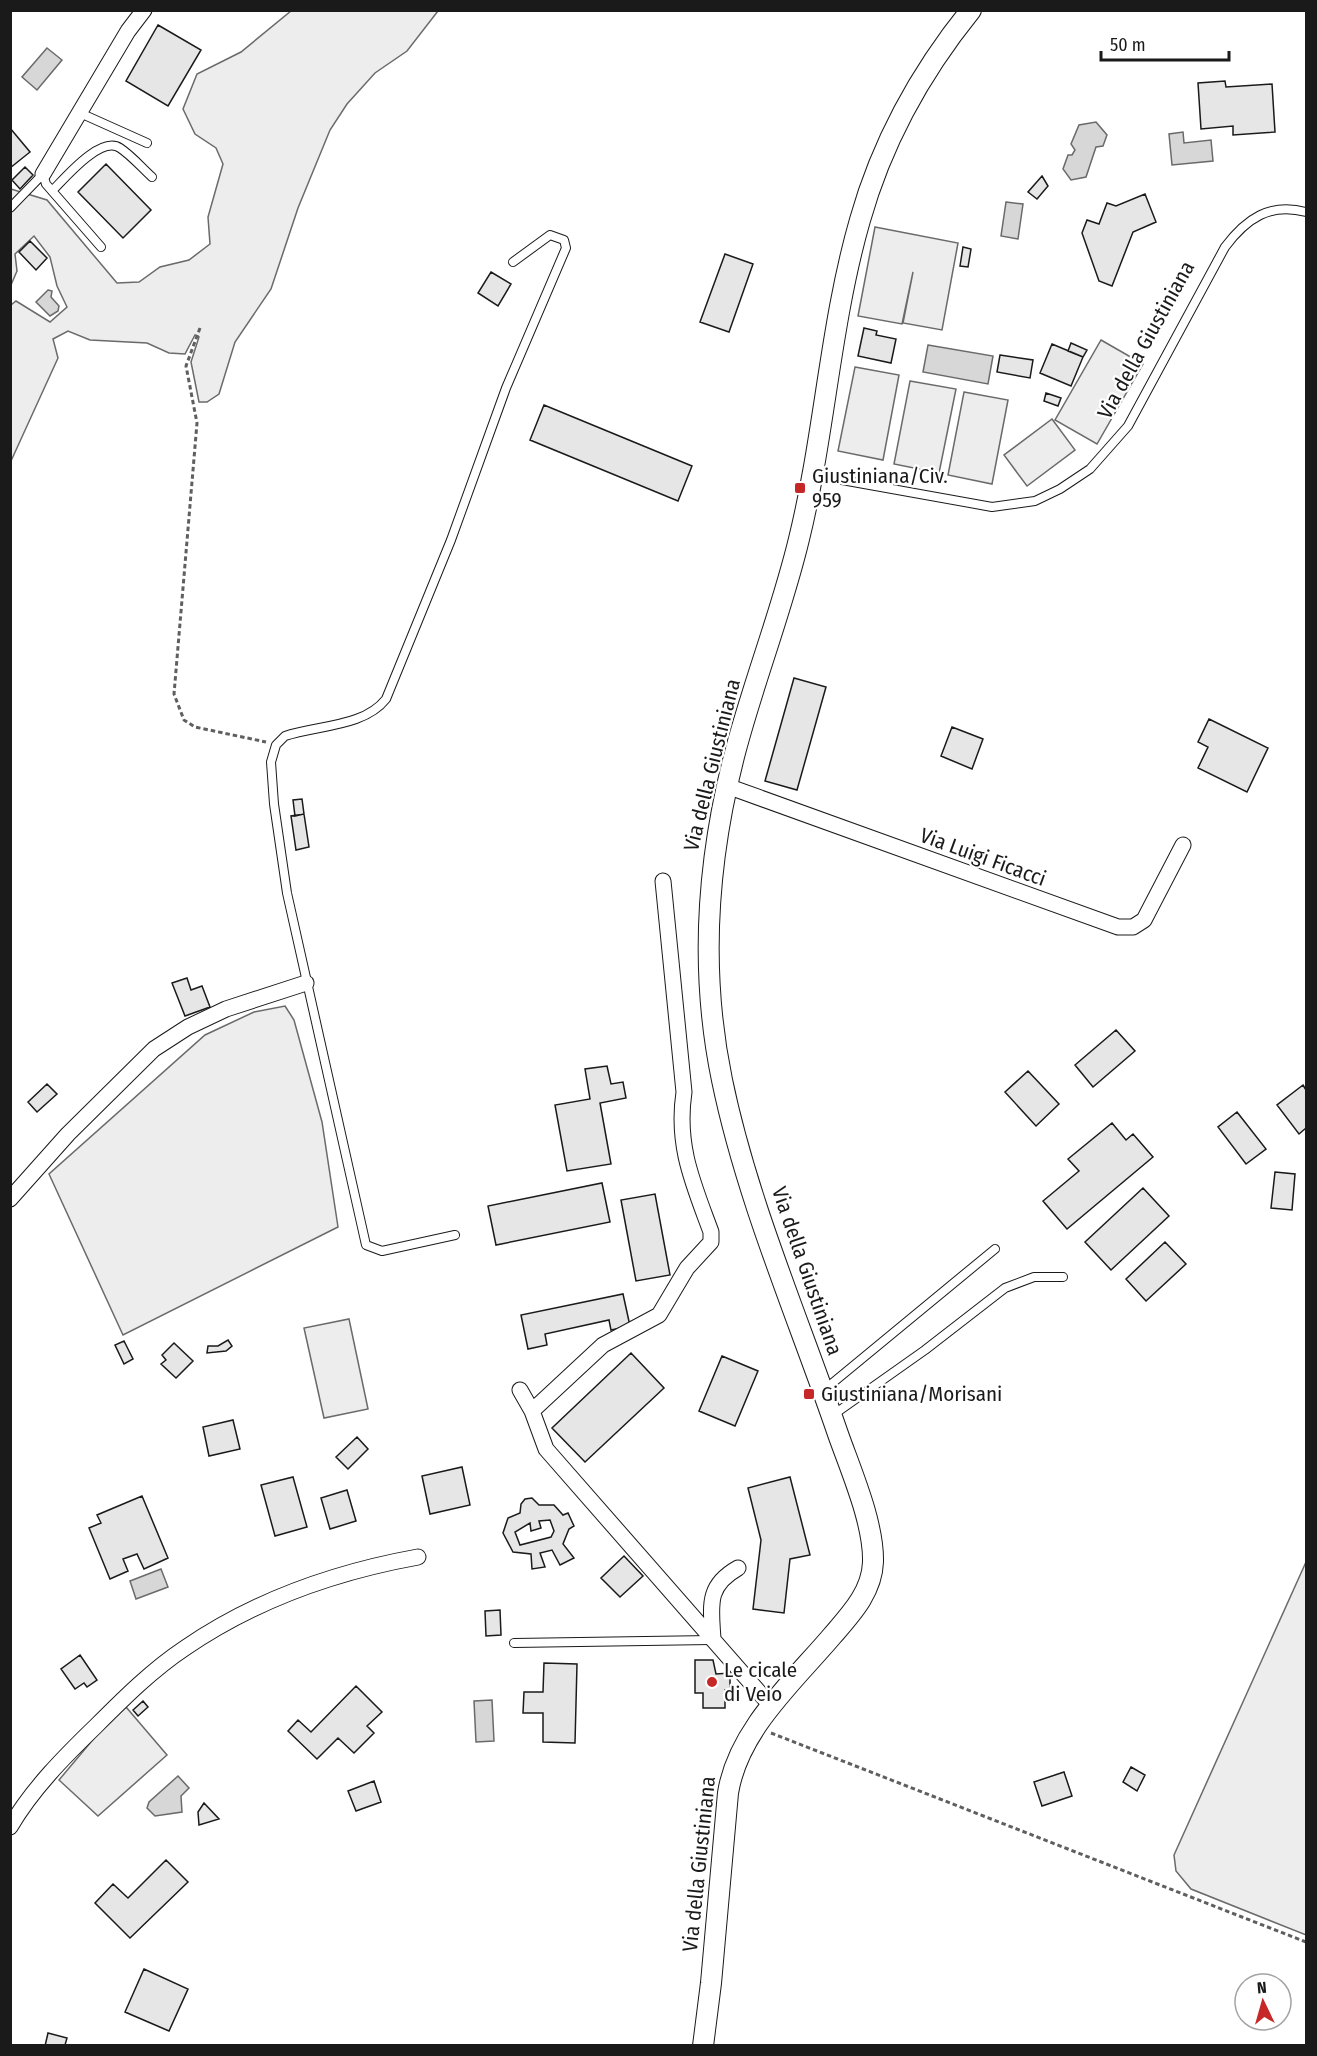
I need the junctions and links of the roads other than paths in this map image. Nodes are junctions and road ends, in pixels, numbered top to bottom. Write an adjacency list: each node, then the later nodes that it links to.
1 (144, 10): 3 (street)
2 (971, 10): 12 (street, Via della Giustiniana)
3 (80, 113): 4 (lane); 5 (street)
4 (147, 142)
5 (43, 174): 7 (lane); 8 (lane)
6 (152, 177): 7 (lane)
7 (52, 191): 10 (lane)
8 (10, 208)
9 (1306, 212): 12 (lane, Via della Giustiniana)
10 (101, 247)
11 (513, 262): 16 (lane)
12 (812, 474): 13 (street, Via della Giustiniana)
13 (727, 786): 14 (street, Via Luigi Ficacci); 22 (street, Via della Giustiniana)
14 (1183, 845)
15 (663, 881): 23 (street)
16 (306, 983): 17 (street); 18 (lane)
17 (10, 1199)
18 (455, 1235)
19 (995, 1249): 22 (lane)
20 (1064, 1277): 24 (lane)
21 (520, 1390): 23 (street)
22 (823, 1391): 24 (street, Via della Giustiniana)
23 (532, 1411): 27 (street)
24 (832, 1416): 29 (street, Via della Giustiniana)
25 (418, 1557): 30 (street)
26 (738, 1568): 27 (street)
27 (713, 1640): 28 (lane); 29 (street)
28 (514, 1643)
29 (772, 1707): 31 (street, Via della Giustiniana)
30 (10, 1827)
31 (703, 2046)

